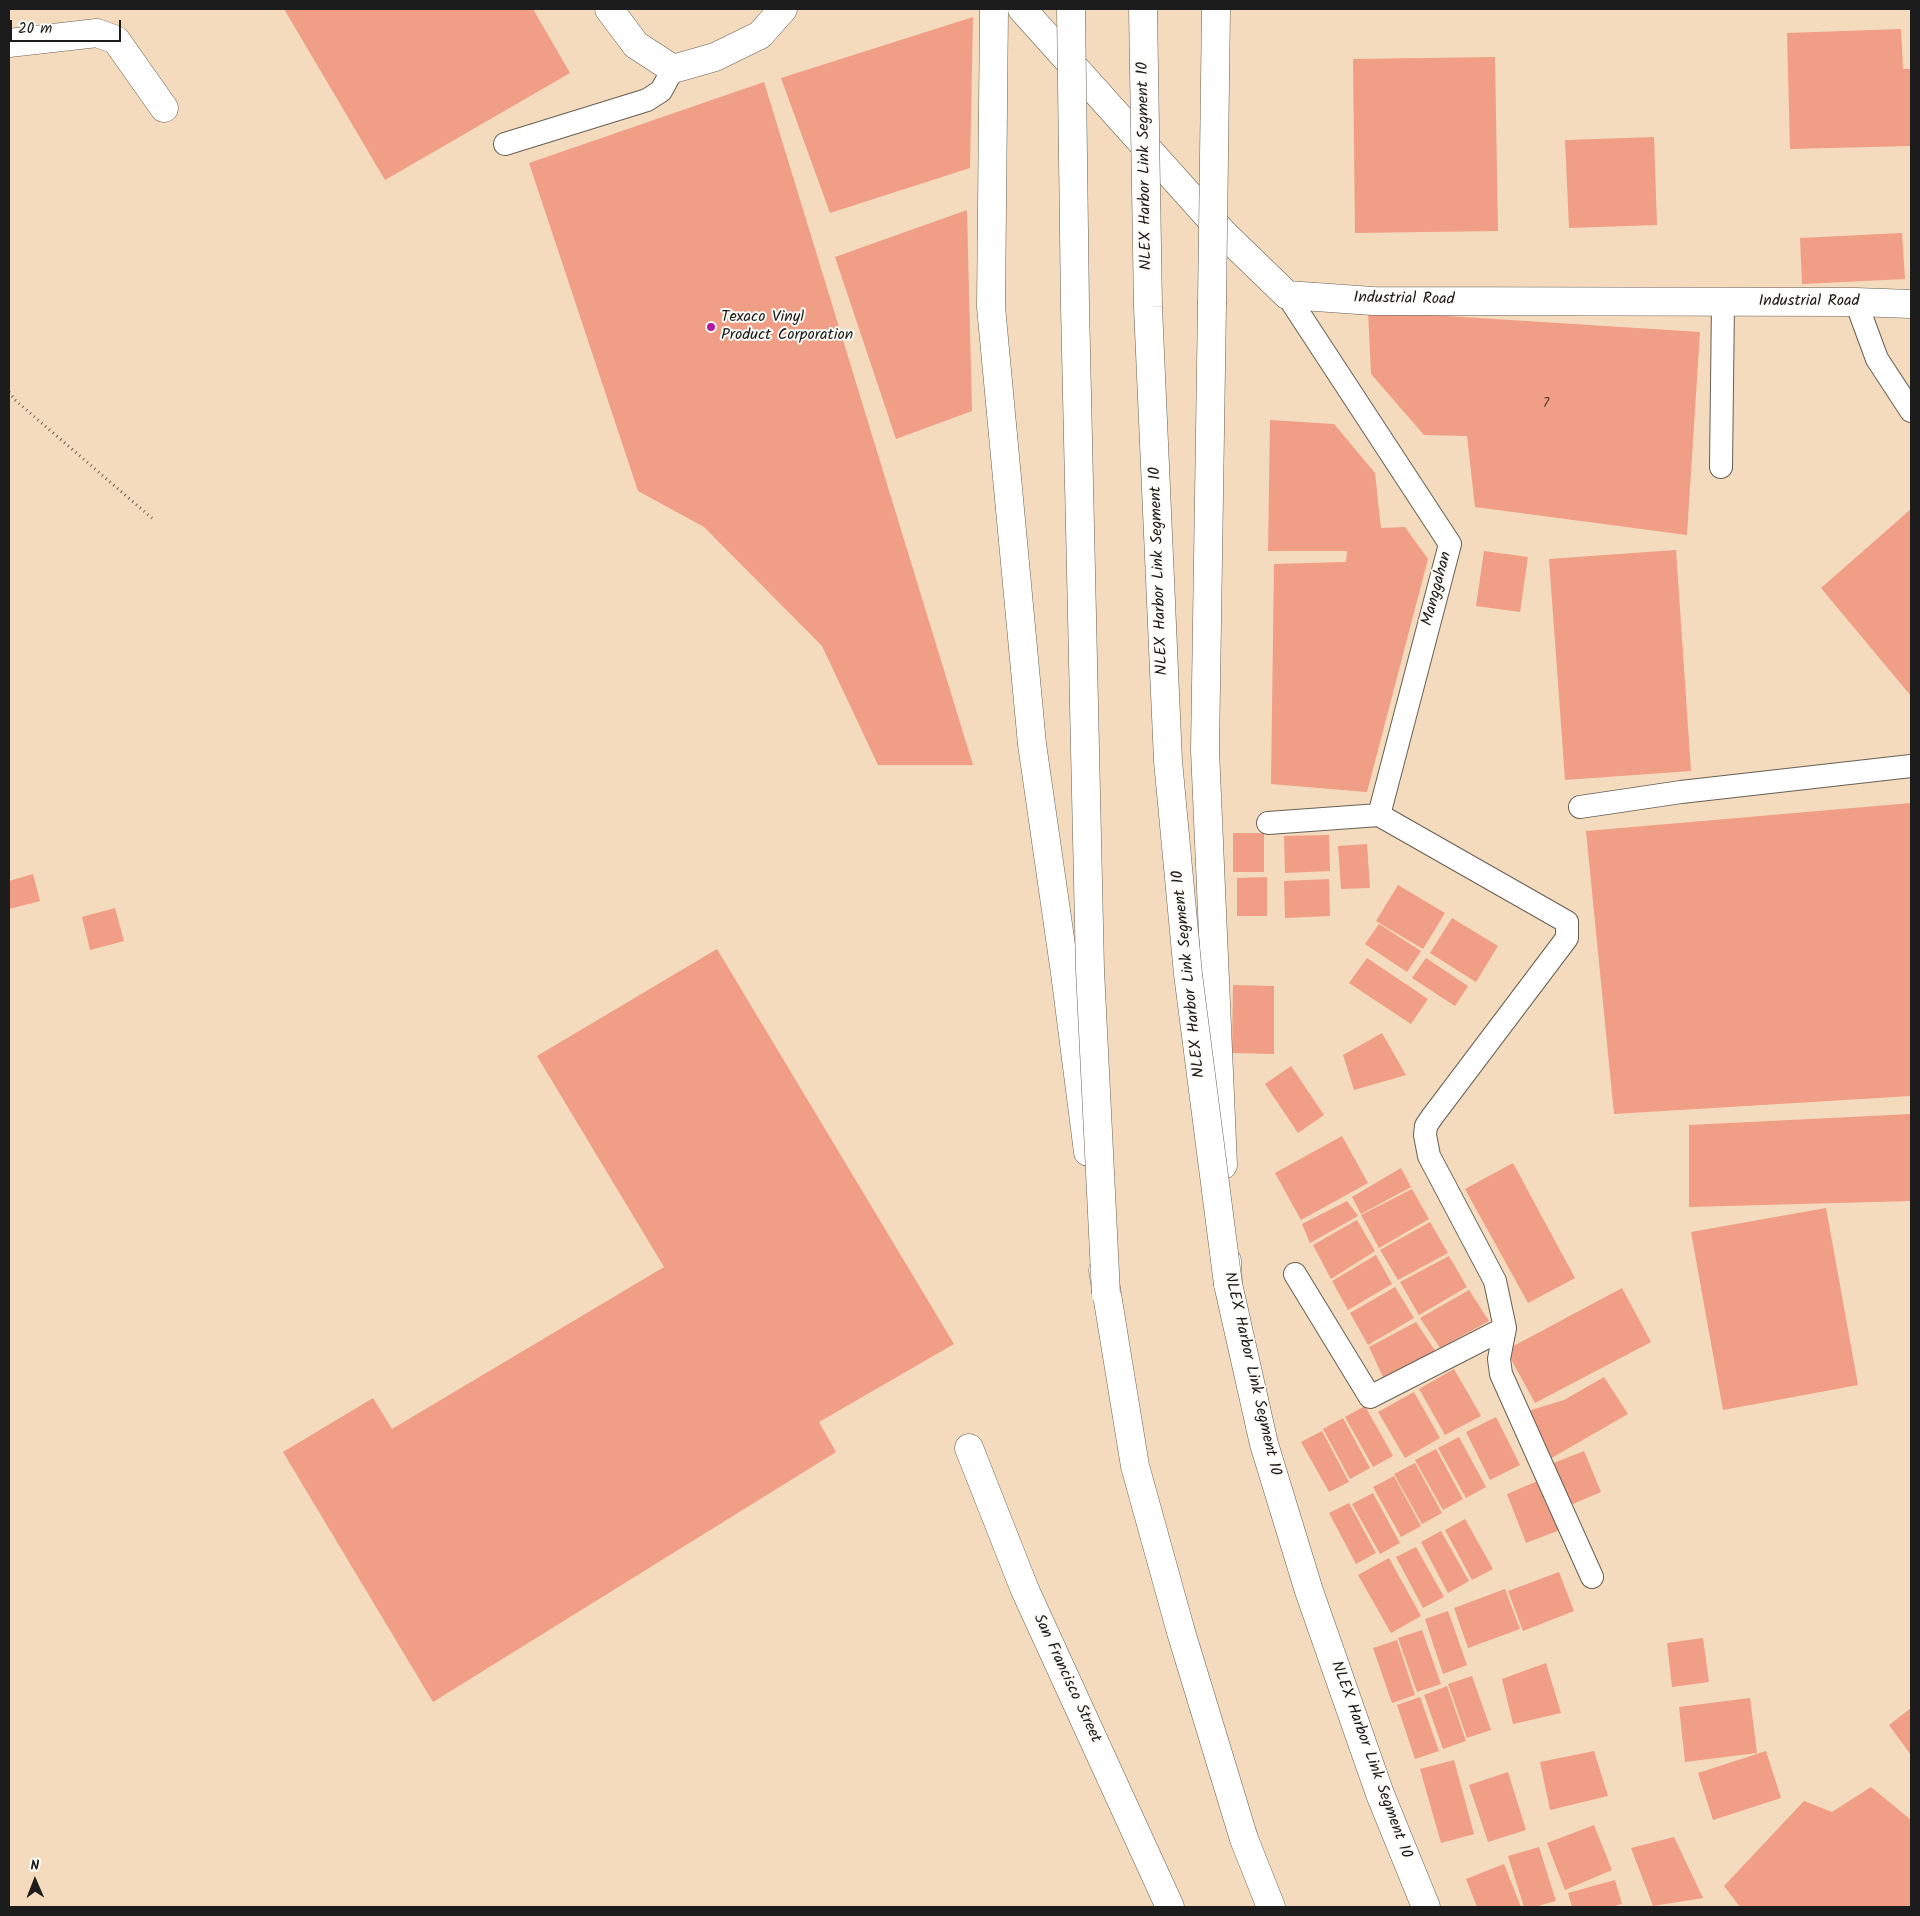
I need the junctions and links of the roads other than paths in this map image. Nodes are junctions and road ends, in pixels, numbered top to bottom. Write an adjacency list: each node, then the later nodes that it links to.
1 (609, 9): 9 (main road)
2 (783, 9): 9 (main road)
3 (994, 9): 24 (main road, bridge)
4 (1022, 9): 12 (main road)
5 (1071, 9): 24 (main road, bridge)
6 (1143, 9): 23 (main road, NLEX Harbor Link Segment 10, bridge)
7 (1216, 9): 23 (main road, bridge)
8 (9, 43): 10 (main road)
9 (673, 69): 11 (lane)
10 (164, 108)
11 (505, 144)
12 (1287, 295): 13 (main road, Industrial Road); 20 (lane, Manggahan)
13 (1723, 302): 14 (main road, Industrial Road); 17 (lane)
14 (1856, 302): 15 (main road, Industrial Road); 16 (lane)
15 (1911, 304)
16 (1911, 411)
17 (1721, 468)
18 (1911, 766): 19 (lane)
19 (1580, 807)
20 (1379, 815): 21 (lane); 25 (lane)
21 (1268, 823)
22 (1295, 1274): 25 (lane)
23 (1228, 1284): 30 (main road, NLEX Harbor Link Segment 10)
24 (1106, 1294): 29 (main road)
25 (1505, 1328): 27 (lane)
26 (969, 1448): 28 (main road, San Francisco Street)
27 (1592, 1577)
28 (1170, 1907)
29 (1271, 1907)
30 (1426, 1907)

